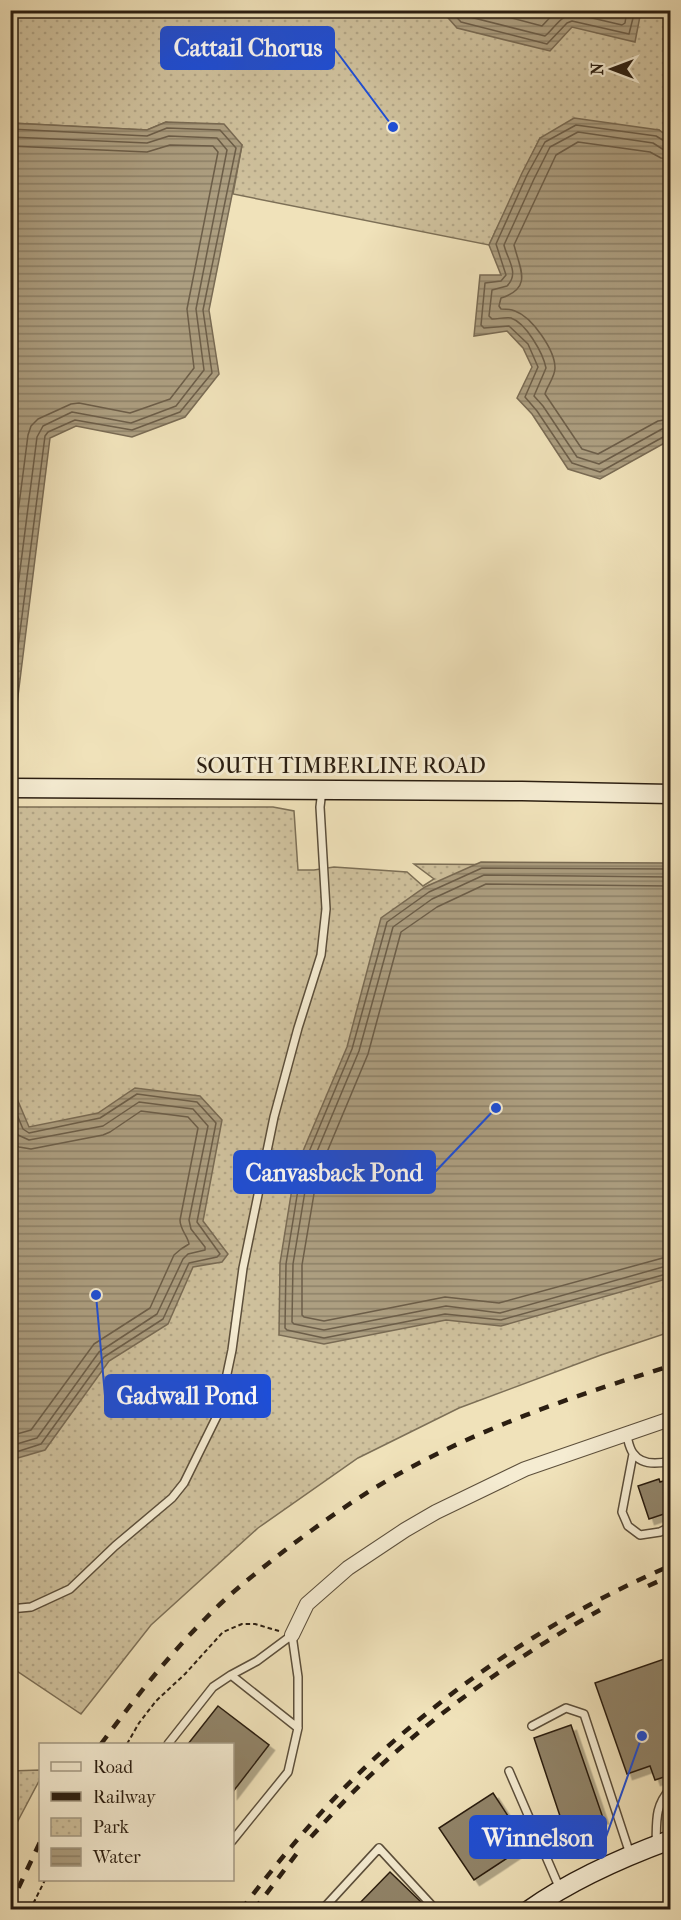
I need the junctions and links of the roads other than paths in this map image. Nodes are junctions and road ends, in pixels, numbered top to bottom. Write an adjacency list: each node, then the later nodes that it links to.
1 (10, 788): 2 (main road, SOUTH TIMBERLINE ROAD)
2 (322, 789): 3 (main road, SOUTH TIMBERLINE ROAD); 9 (lane)
3 (670, 794)
4 (670, 1419): 5 (street)
5 (626, 1433): 6 (lane); 10 (street)
6 (633, 1454): 7 (lane); 8 (lane)
7 (670, 1461)
8 (670, 1527)
9 (10, 1609)
10 (292, 1635): 11 (lane); 13 (lane)
11 (231, 1675): 13 (lane); 14 (lane)
12 (532, 1726): 19 (lane)
13 (298, 1728): 17 (lane)
14 (169, 1743)
15 (509, 1771): 20 (lane)
16 (670, 1789): 18 (lane)
17 (234, 1839)
18 (663, 1843): 19 (main road)
19 (630, 1854): 20 (main road)
20 (560, 1889): 23 (main road)
21 (322, 1910): 22 (lane)
22 (436, 1910)
23 (529, 1910)

